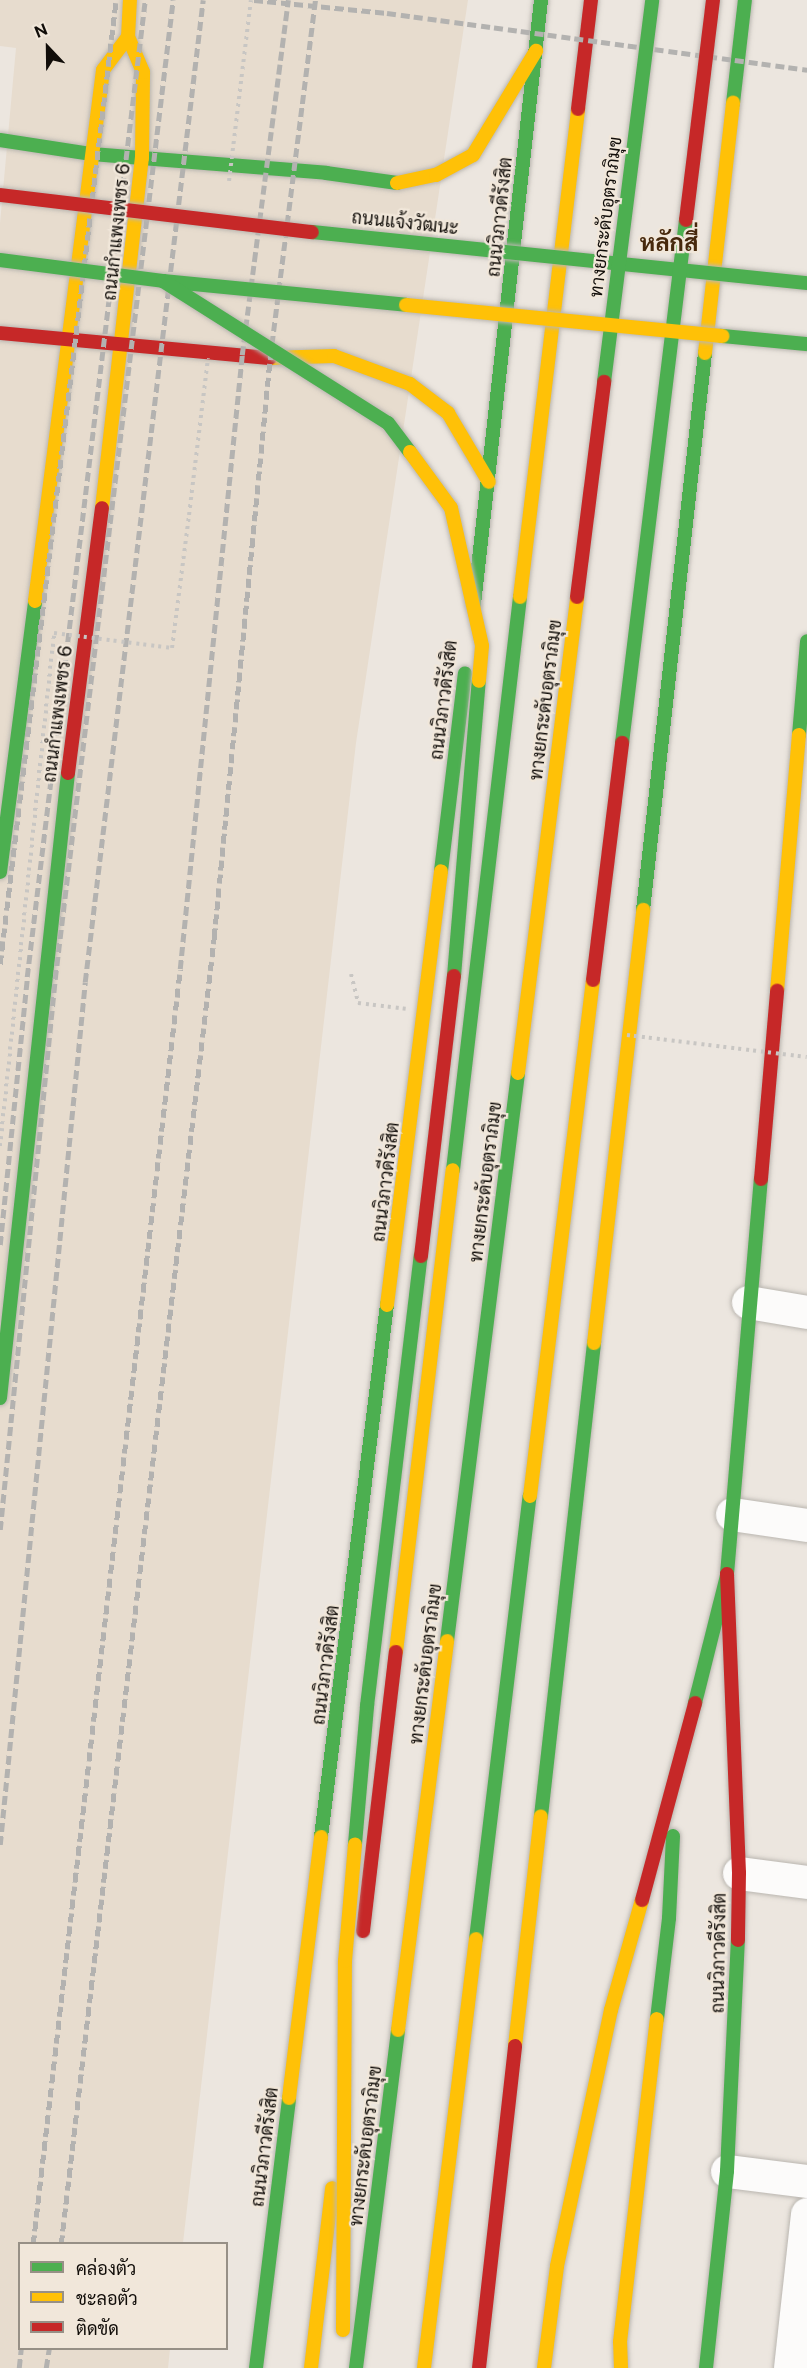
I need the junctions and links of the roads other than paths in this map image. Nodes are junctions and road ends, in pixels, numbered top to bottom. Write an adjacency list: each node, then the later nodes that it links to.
1 (130, 0): 7 (main road, ถนนกำแพงเพชร 6)
2 (541, 0): 8 (main road, ถนนวิภาวดีรังสิต)
3 (591, 0): 37 (main road)
4 (651, 0): 39 (main road, ทางยกระดับอุตราภิมุข, bridge)
5 (713, 0): 40 (main road, bridge)
6 (745, 0): 41 (main road)
7 (128, 37): 10 (main road, ถนนกำแพงเพชร 6); 11 (main road, ถนนกำแพงเพชร 6)
8 (536, 51): 11 (main road); 20 (main road, ถนนวิภาวดีรังสิต)
9 (0, 140): 10 (main road)
10 (92, 154): 11 (main road); 17 (main road, ถนนกำแพงเพชร 6)
11 (142, 158): 19 (main road, ถนนกำแพงเพชร 6)
12 (0, 195): 15 (main road, ถนนแจ้งวัฒนะ, bridge)
13 (0, 260): 14 (main road, bridge)
14 (162, 281): 18 (main road, bridge); 38 (main road, bridge)
15 (807, 283)
16 (0, 333): 17 (main road)
17 (67, 340): 19 (main road); 22 (main road, ถนนกำแพงเพชร 6)
18 (807, 344)
19 (123, 346): 20 (main road); 25 (main road, ถนนกำแพงเพชร 6)
20 (489, 482): 36 (main road, ถนนวิภาวดีรังสิต)
21 (807, 642): 23 (main road, ถนนวิภาวดีรังสิต)
22 (0, 872)
23 (748, 1302): 24 (street); 26 (main road, ถนนวิภาวดีรังสิต)
24 (807, 1312)
25 (0, 1398)
26 (732, 1514): 27 (street); 28 (main road, ถนนวิภาวดีรังสิต)
27 (807, 1525)
28 (727, 1576): 29 (main road); 30 (main road, ถนนวิภาวดีรังสิต)
29 (677, 1775): 35 (main road); 42 (main road)
30 (739, 1873): 31 (street); 32 (main road, ถนนวิภาวดีรังสิต)
31 (807, 1882)
32 (727, 2171): 33 (street); 45 (main road, ถนนวิภาวดีรังสิต)
33 (807, 2181)
34 (807, 2214): 46 (street)
35 (620, 2342): 43 (main road); 44 (main road)
36 (256, 2368)
37 (311, 2368)
38 (343, 2368)
39 (356, 2368)
40 (424, 2368)
41 (479, 2368)
42 (544, 2368)
43 (616, 2368)
44 (621, 2368)
45 (706, 2368)
46 (790, 2368)

